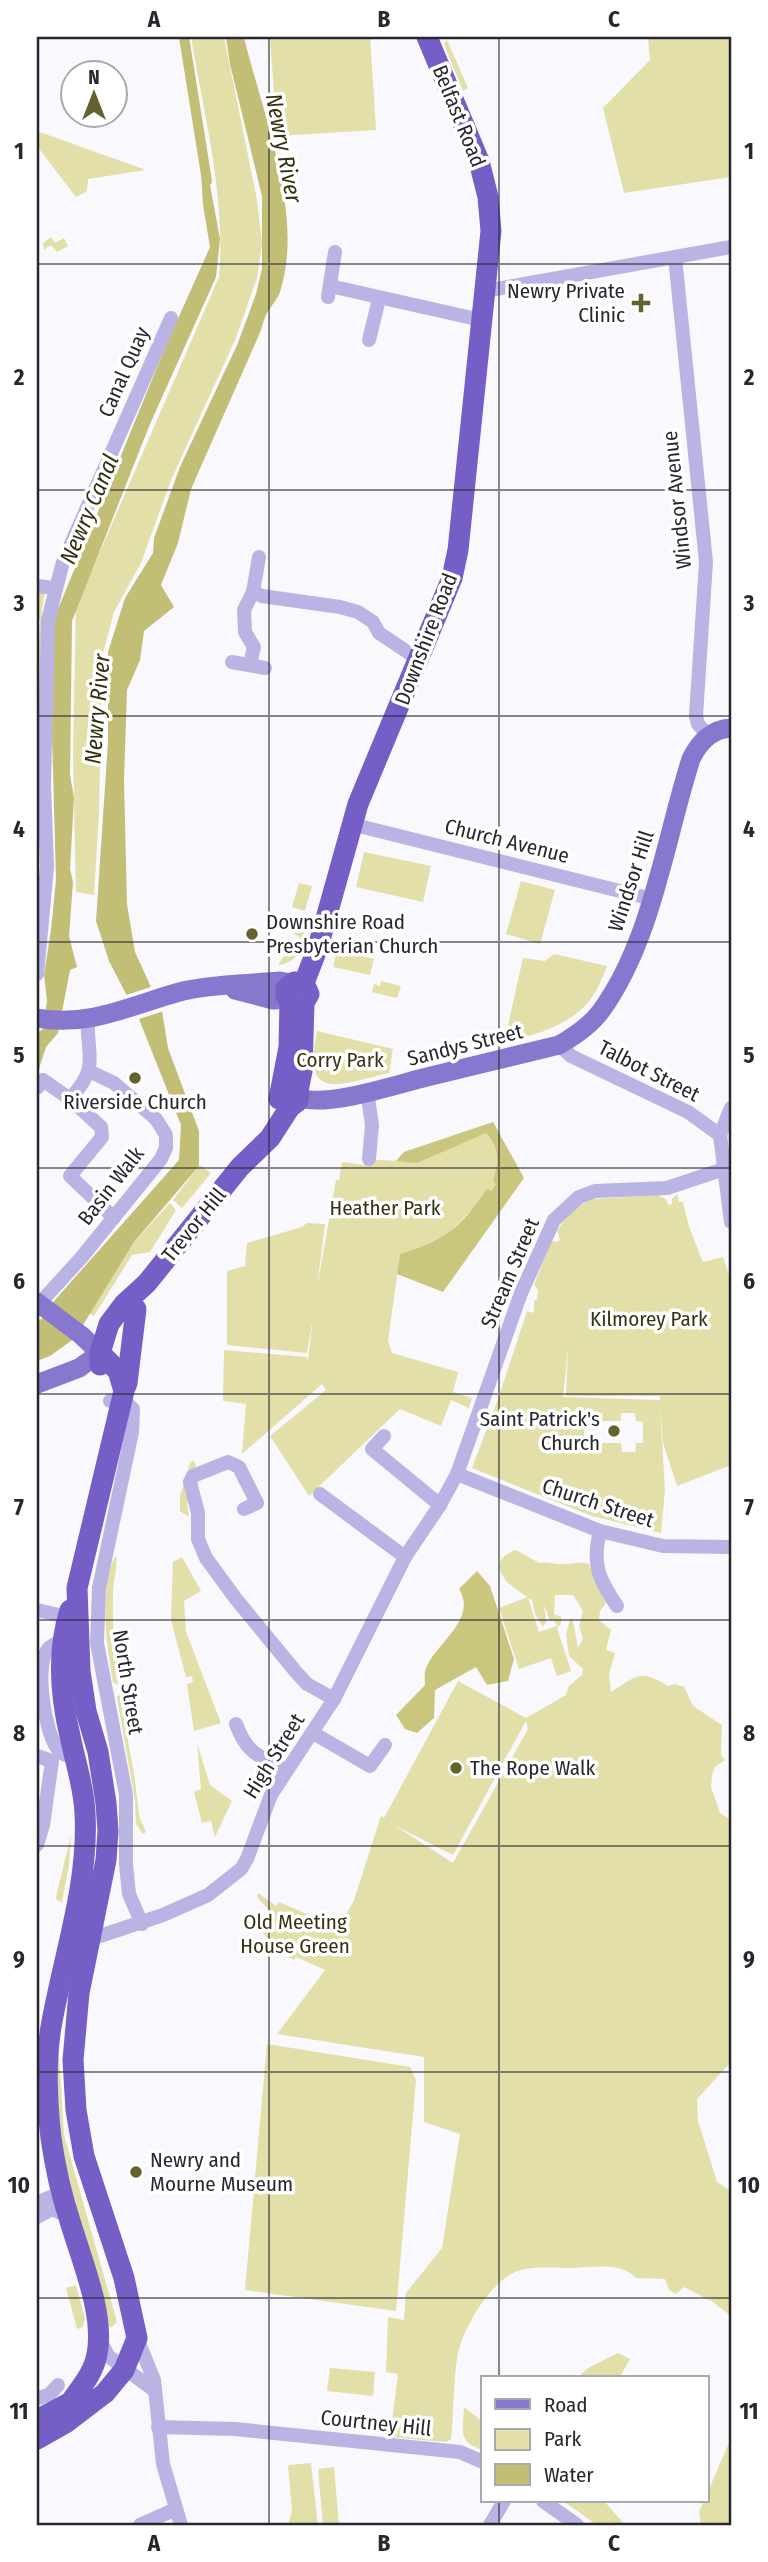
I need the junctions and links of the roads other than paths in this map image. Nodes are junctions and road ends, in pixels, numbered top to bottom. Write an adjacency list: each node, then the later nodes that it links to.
1 (427, 37): 2 (highway, Belfast Road)
2 (488, 197): 6 (highway, Downshire Road)
3 (731, 247): 5 (street)
4 (335, 252): 7 (street)
5 (675, 257): 6 (street); 20 (street, Windsor Avenue)
6 (485, 291): 9 (highway, Downshire Road)
7 (379, 299): 9 (street); 10 (street)
8 (171, 318): 13 (street, Canal Quay)
9 (481, 320): 15 (highway, Downshire Road)
10 (369, 340)
11 (259, 557): 14 (street)
12 (37, 586): 13 (street)
13 (55, 588): 21 (street, Canal Quay)
14 (253, 592): 15 (street); 17 (street)
15 (418, 659): 22 (highway, Downshire Road)
16 (232, 662): 17 (street)
17 (250, 665): 18 (street)
18 (265, 668)
19 (731, 729): 20 (main road)
20 (708, 736): 23 (main road, Windsor Hill)
21 (41, 741): 24 (street, Canal Quay)
22 (351, 824): 23 (street, Church Avenue); 25 (highway, Downshire Road)
23 (652, 899): 28 (main road, Windsor Hill)
24 (37, 975)
25 (295, 994): 27 (main road); 32 (highway, Downshire Road)
26 (47, 1019): 27 (main road)
27 (88, 1020): 29 (street)
28 (559, 1045): 31 (main road, Sandys Street); 35 (street, Talbot Street)
29 (89, 1071): 33 (street); 39 (street, Basin Walk)
30 (40, 1084): 33 (street)
31 (368, 1091): 32 (main road, Sandys Street); 36 (street)
32 (289, 1097): 41 (highway, Trevor Hill)
33 (70, 1099): 39 (street)
34 (731, 1108): 35 (street)
35 (720, 1135): 37 (street)
36 (369, 1159)
37 (724, 1169): 38 (street); 48 (street, Stream Street)
38 (729, 1194): 40 (street)
39 (114, 1218): 42 (street, Basin Walk)
40 (731, 1222)
41 (147, 1283): 43 (highway, Trevor Hill); 44 (highway, Trevor Hill)
42 (40, 1305): 44 (main road)
43 (136, 1309): 44 (highway, Trevor Hill); 46 (highway)
44 (101, 1350): 45 (main road); 46 (highway)
45 (37, 1384)
46 (119, 1397): 57 (highway); 67 (street, North Street)
47 (384, 1436): 50 (street)
48 (457, 1474): 50 (street, High Street); 52 (street, Church Street)
49 (320, 1494): 54 (street)
50 (440, 1505): 54 (street, High Street)
51 (244, 1509): 58 (street)
52 (600, 1531): 53 (street, Church Street); 55 (street)
53 (731, 1547)
54 (405, 1557): 58 (street, High Street)
55 (617, 1606)
56 (37, 1610): 57 (street)
57 (73, 1618): 62 (highway); 64 (highway)
58 (334, 1699): 60 (street, High Street)
59 (236, 1724): 65 (street)
60 (313, 1733): 61 (street); 65 (street, High Street)
61 (385, 1745)
62 (98, 1752): 64 (street); 68 (highway)
63 (37, 1756): 64 (street)
64 (64, 1757): 66 (street); 68 (highway)
65 (286, 1770): 67 (street, High Street)
66 (37, 1845)
67 (142, 1924): 68 (street, High Street)
68 (81, 1935): 69 (highway); 75 (highway)
69 (60, 2188): 70 (street); 72 (highway)
70 (37, 2203)
71 (37, 2217): 72 (street); 73 (street)
72 (69, 2217): 74 (highway)
73 (37, 2224)
74 (99, 2333): 75 (highway); 75 (street); 77 (highway)
75 (130, 2349): 76 (street); 76 (street); 77 (highway); 80 (highway)
76 (154, 2390): 79 (street)
77 (65, 2392): 78 (street); 80 (highway)
78 (37, 2399)
79 (158, 2427): 81 (street, Courtney Hill); 84 (street)
80 (37, 2435)
81 (481, 2461)
82 (503, 2502): 87 (street)
83 (544, 2502): 88 (street)
84 (176, 2509): 85 (street); 86 (street)
85 (140, 2525)
86 (181, 2525)
87 (490, 2525)
88 (577, 2525)

